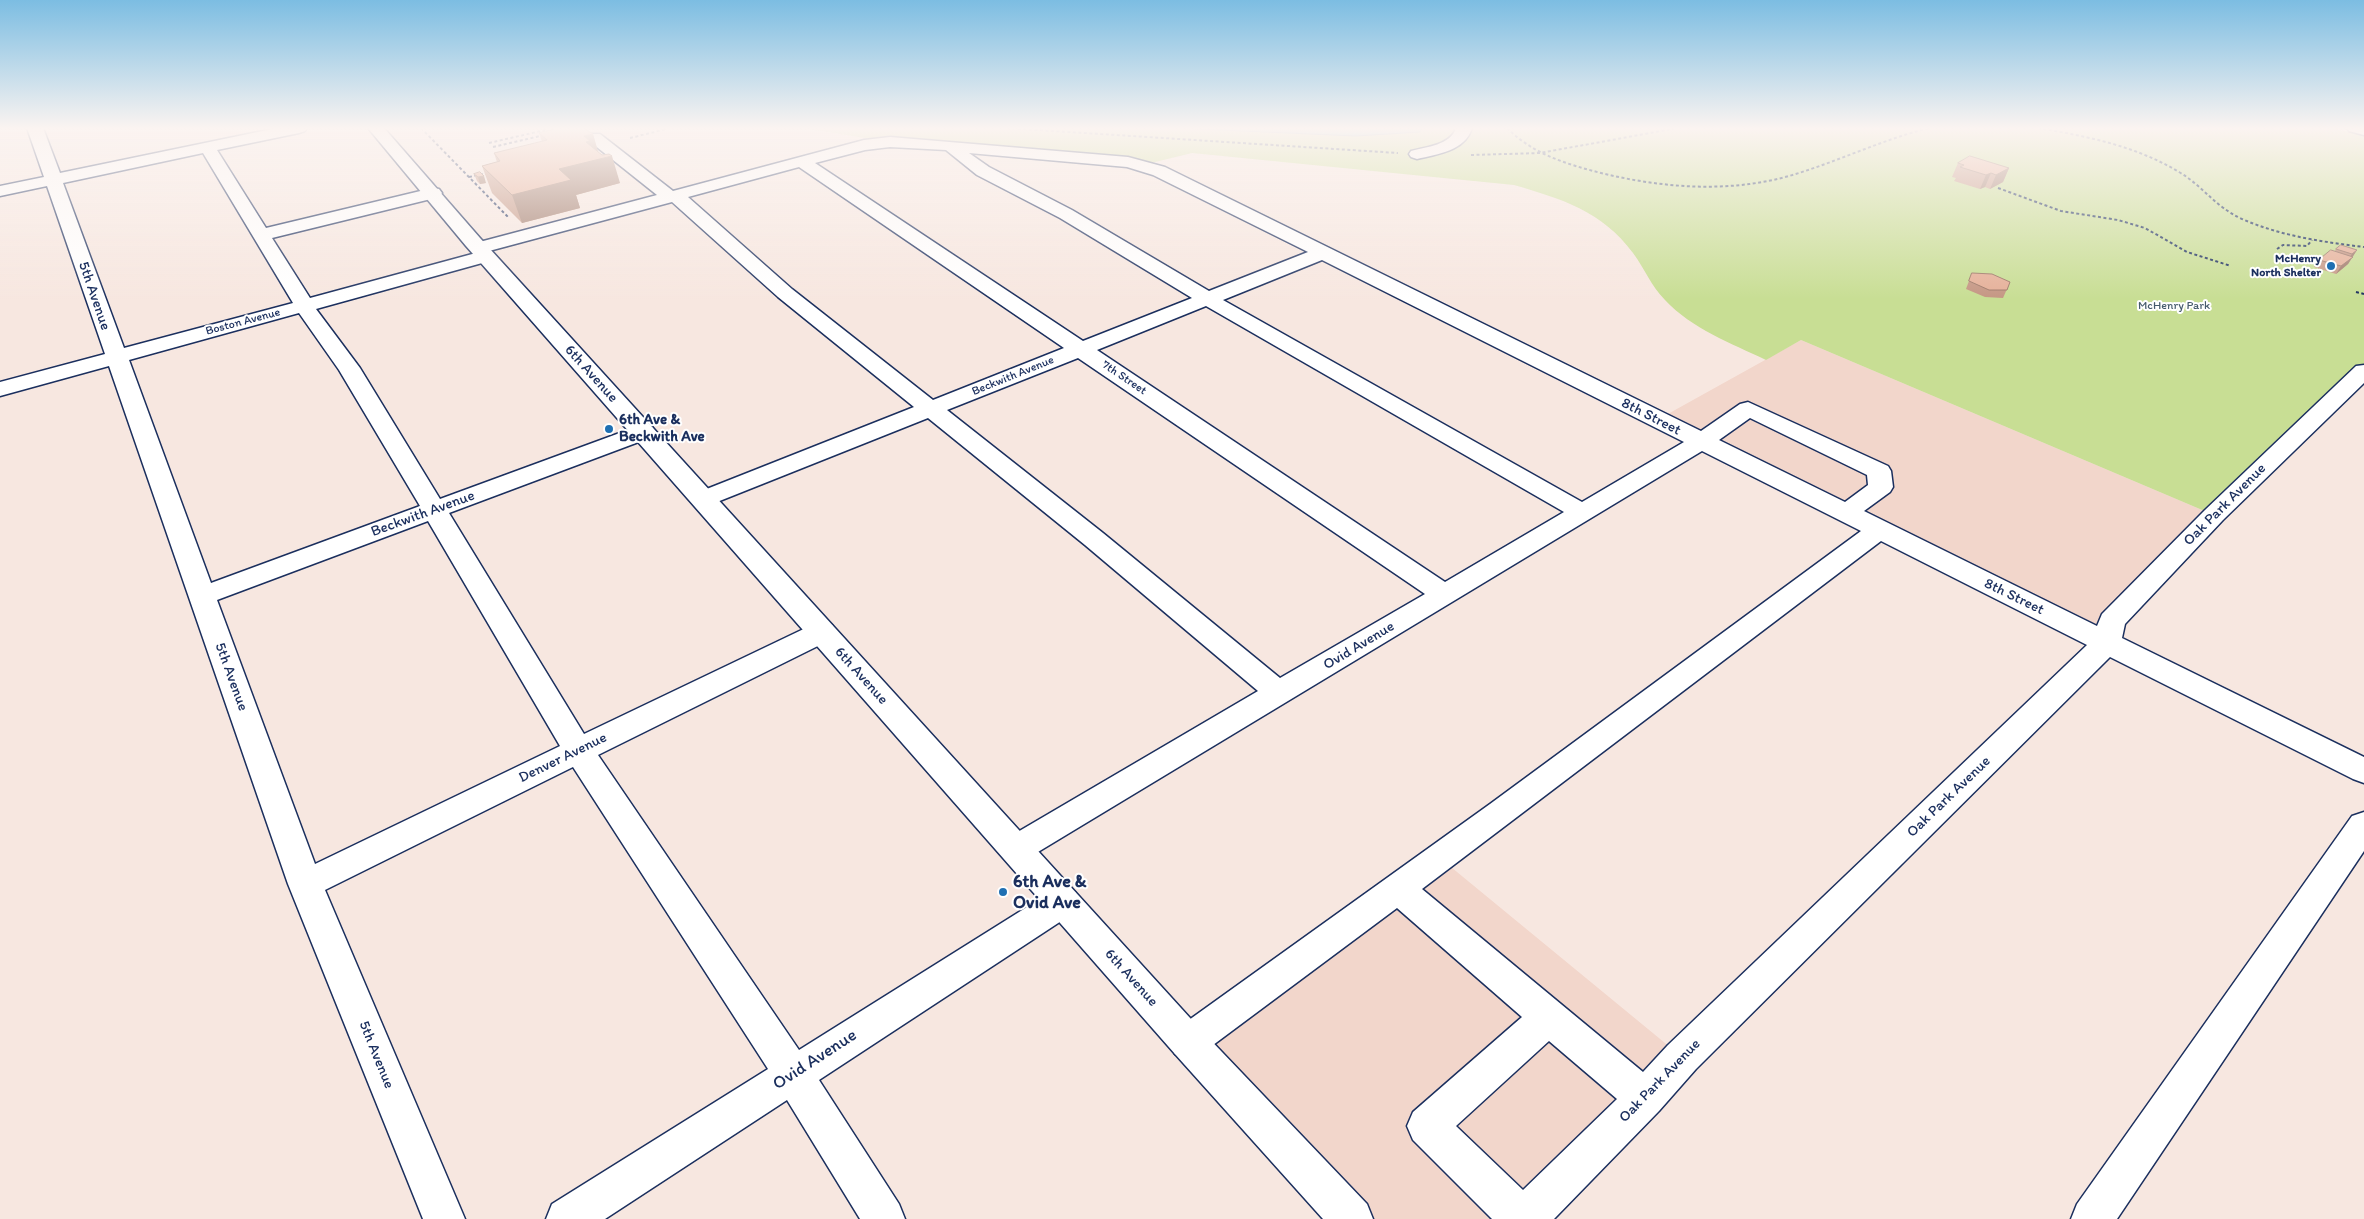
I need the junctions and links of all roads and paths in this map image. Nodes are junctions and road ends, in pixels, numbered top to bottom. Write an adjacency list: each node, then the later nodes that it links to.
1 (29, 185): 15 (street)
2 (55, 185): 31 (street, 5th Avenue)
3 (230, 185): 19 (street)
4 (426, 185): 16 (street, 6th Avenue)
5 (477, 185): 18 (path)
6 (658, 185): 17 (street)
7 (715, 185): 17 (street, Boston Avenue)
8 (836, 185): 30 (street, 7th Street)
9 (1011, 185): 28 (street)
10 (1185, 185): 24 (street, 8th Street)
11 (1688, 185): 12 (path)
12 (1739, 185)
13 (2193, 185): 20 (path)
14 (1998, 188): 25 (path)
15 (0, 191)
16 (433, 193): 19 (street); 23 (street, 6th Avenue)
17 (673, 196): 23 (street, Boston Avenue); 34 (street)
18 (514, 222)
19 (260, 235): 29 (street)
20 (2312, 240): 21 (path); 22 (path)
21 (2364, 247)
22 (2277, 249)
23 (483, 252): 29 (street, Boston Avenue); 35 (street, 6th Avenue)
24 (1324, 253): 28 (street, Beckwith Avenue); 36 (street, 8th Street)
25 (2231, 266)
26 (2356, 292): 27 (path)
27 (2364, 294)
28 (1208, 299): 30 (street, Beckwith Avenue); 39 (street)
29 (304, 306): 31 (street, Boston Avenue); 38 (street)
30 (1081, 349): 34 (street, Beckwith Avenue); 42 (street, 7th Street)
31 (115, 357): 33 (street, Boston Avenue); 43 (street, 5th Avenue)
32 (2364, 371): 45 (street, Oak Park Avenue)
33 (0, 389)
34 (930, 408): 37 (street, Beckwith Avenue); 46 (street)
35 (644, 432): 37 (street, 6th Avenue); 38 (street, Beckwith Avenue)
36 (1701, 442): 39 (street, Ovid Avenue); 40 (street, 8th Street); 40 (street, Ovid Avenue)
37 (703, 499): 44 (street, 6th Avenue)
38 (434, 510): 43 (street, Beckwith Avenue); 47 (street)
39 (1583, 513): 42 (street, Ovid Avenue)
40 (1845, 513): 41 (street, 8th Street)
41 (1879, 530): 45 (street, 8th Street); 52 (street)
42 (1446, 595): 46 (street, Ovid Avenue)
43 (202, 596): 51 (street, 5th Avenue)
44 (822, 632): 47 (street, Denver Avenue); 50 (street, 6th Avenue)
45 (2107, 643): 48 (street, 8th Street); 57 (street, Oak Park Avenue)
46 (1279, 693): 50 (street, Ovid Avenue)
47 (578, 750): 51 (street, Denver Avenue); 56 (street)
48 (2364, 771)
49 (2364, 825): 63 (street)
50 (1016, 849): 53 (street, 6th Avenue)
51 (305, 884): 58 (street, 5th Avenue)
52 (1398, 889): 54 (street); 55 (street)
53 (1063, 902): 55 (street, 6th Avenue); 56 (street, Ovid Avenue)
54 (1550, 1017): 57 (street); 62 (street)
55 (1188, 1042): 61 (street, 6th Avenue)
56 (793, 1074): 59 (street, Ovid Avenue); 60 (street)
57 (1645, 1098): 62 (street, Oak Park Avenue)
58 (444, 1219)
59 (567, 1219)
60 (884, 1219)
61 (1352, 1219)
62 (1523, 1219)
63 (2092, 1219)

